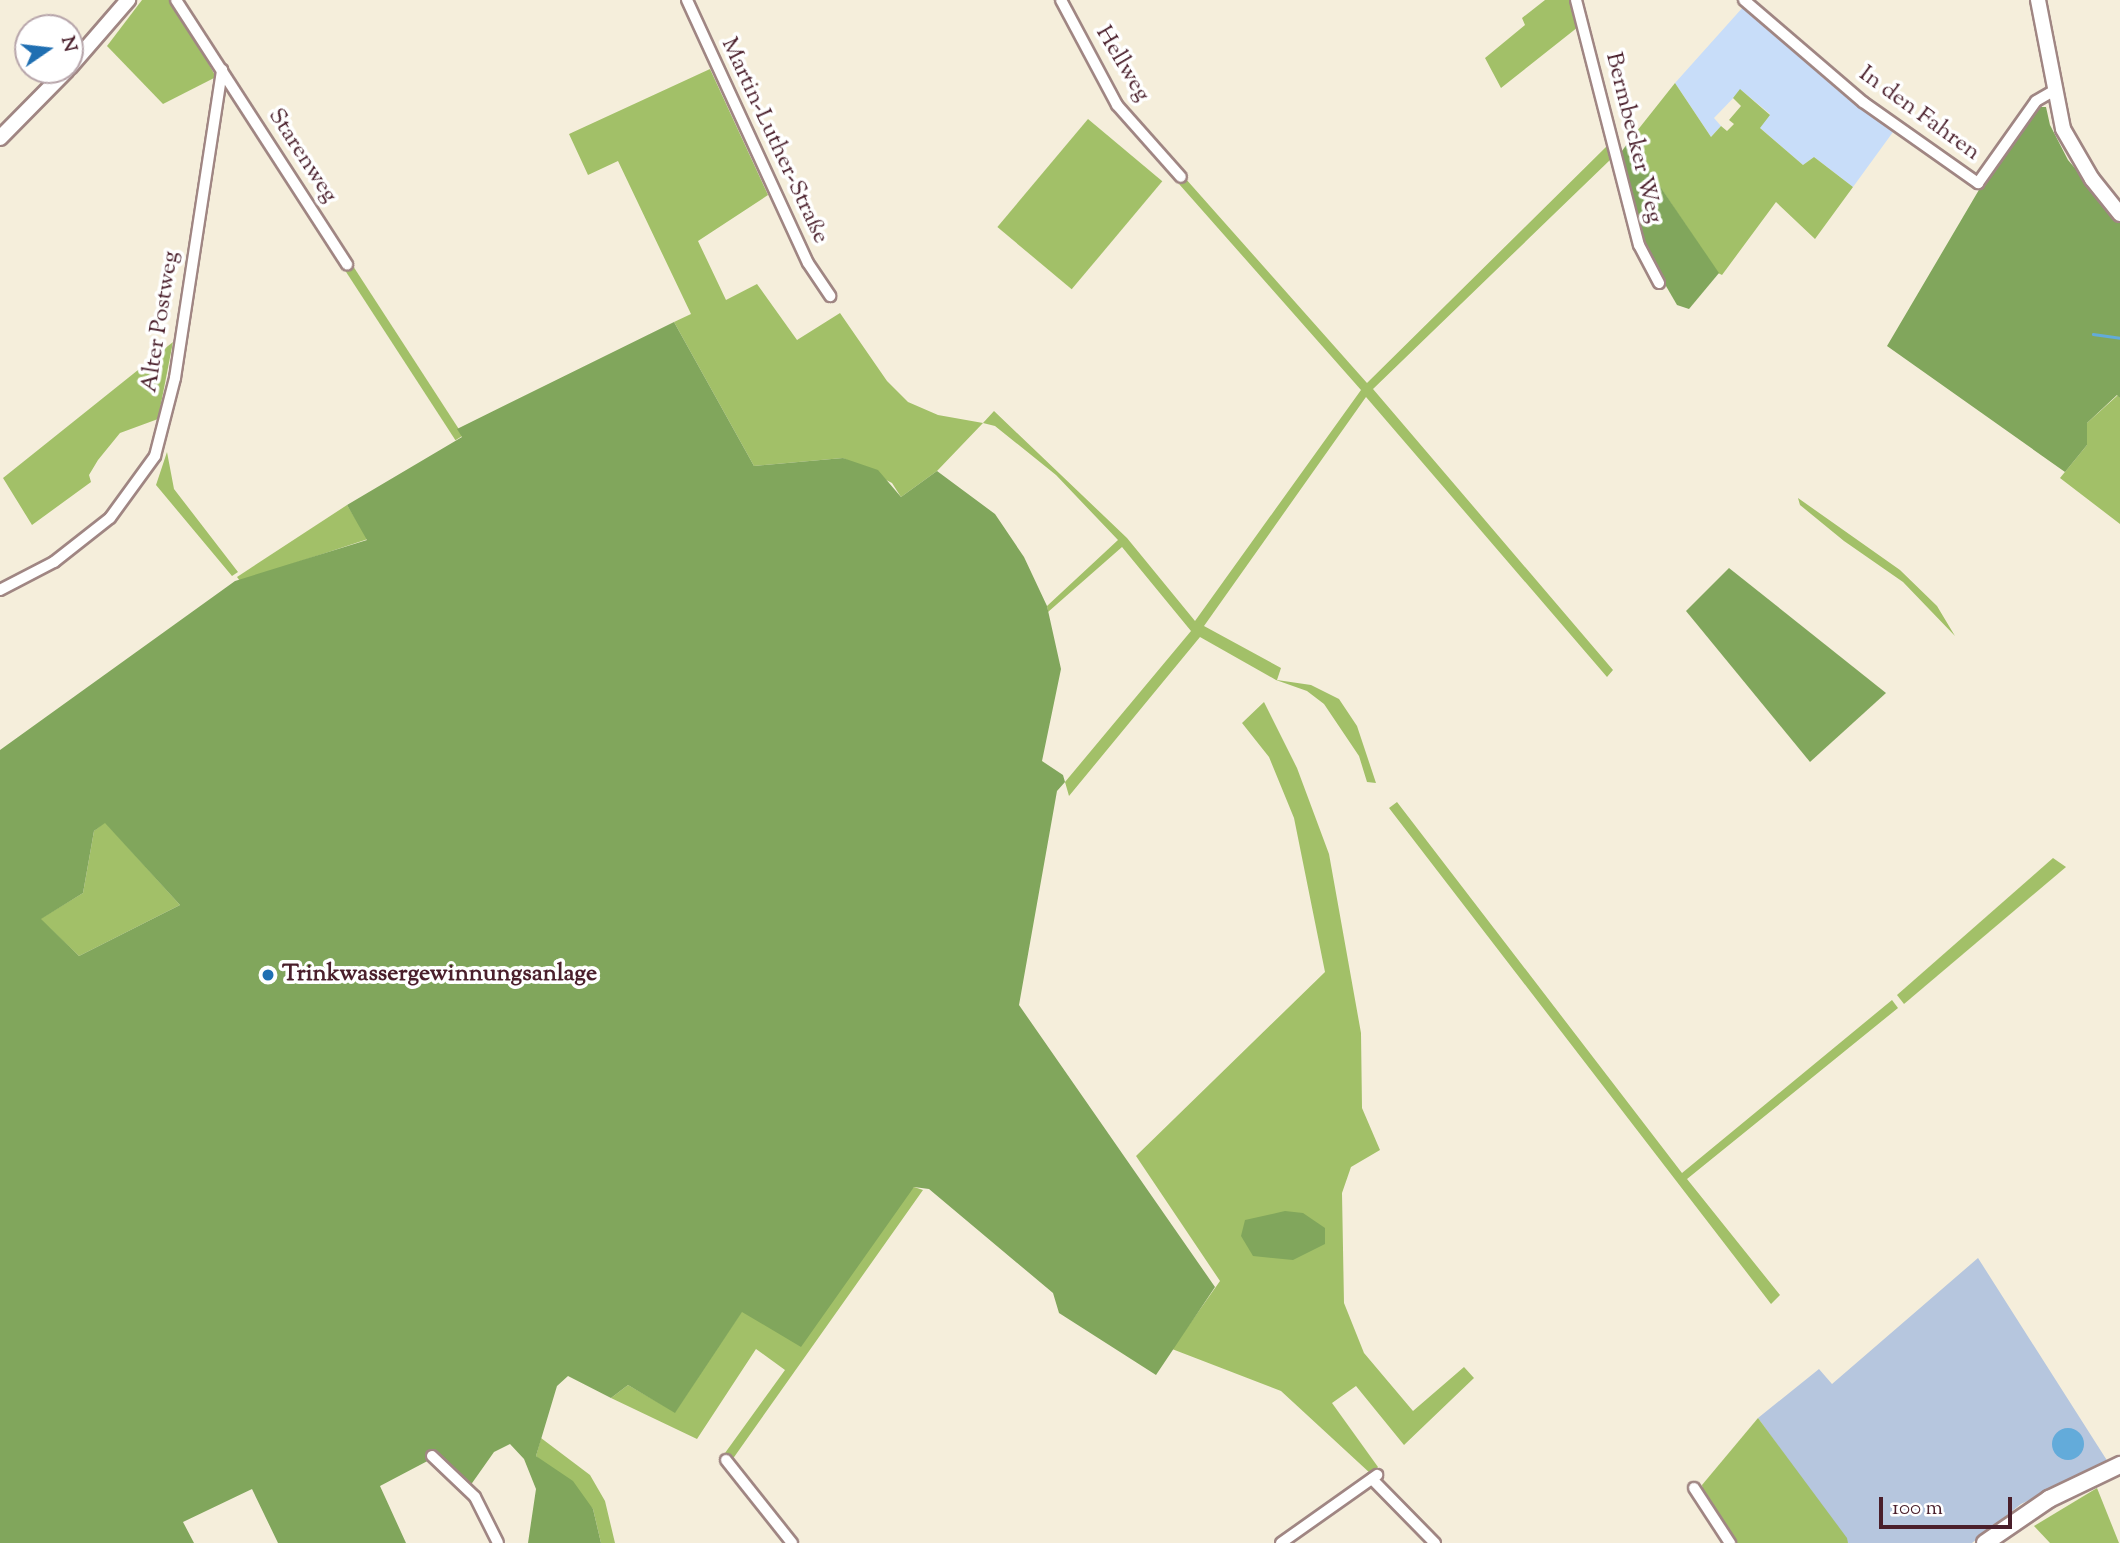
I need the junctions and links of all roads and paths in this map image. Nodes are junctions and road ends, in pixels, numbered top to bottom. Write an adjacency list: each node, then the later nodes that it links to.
1 (128, 0): 8 (main road)
2 (176, 0): 9 (street)
3 (687, 0): 17 (street, Martin-Luther-Straße)
4 (1061, 0): 13 (street, Hellweg)
5 (1576, 0): 16 (street, Bermbecker Weg)
6 (1744, 0): 11 (street, In den Fahren)
7 (2038, 0): 11 (main road)
8 (84, 51)
9 (222, 70): 15 (street, Starenweg); 18 (street, Alter Postweg)
10 (54, 84): 12 (main road)
11 (2053, 90): 14 (main road)
12 (0, 138)
13 (1181, 177)
14 (2120, 214)
15 (347, 264)
16 (1659, 283)
17 (830, 296)
18 (0, 590)
19 (432, 1456): 23 (street)
20 (726, 1460): 24 (street)
21 (2120, 1465): 28 (main road)
22 (1694, 1488): 27 (street)
23 (498, 1543)
24 (792, 1543)
25 (1281, 1543): 26 (street)
26 (1435, 1543)
27 (1730, 1543)
28 (1985, 1543)

